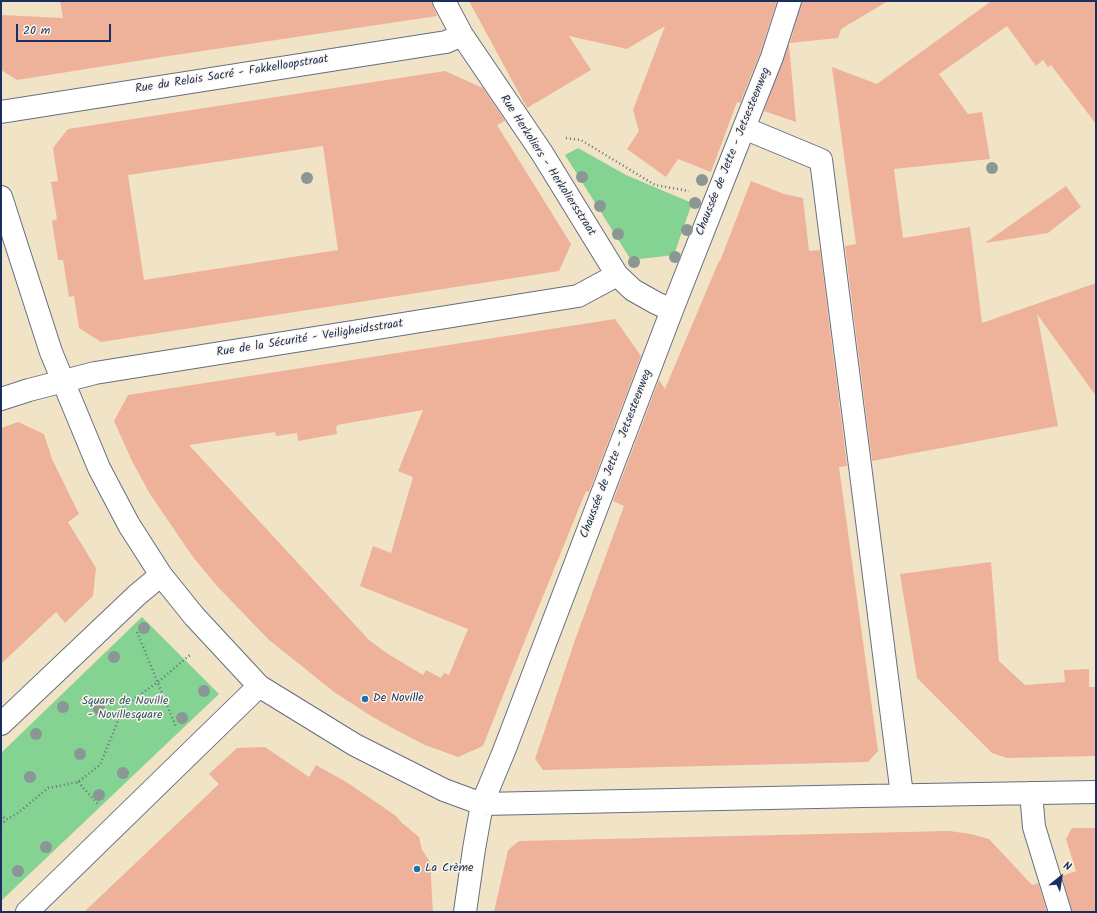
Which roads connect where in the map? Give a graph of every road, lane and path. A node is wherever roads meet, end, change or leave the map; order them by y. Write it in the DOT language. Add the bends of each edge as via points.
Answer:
graph roads {
  1 [pos="444,1"];
  2 [pos="790,1"];
  3 [pos="462,34"];
  4 [pos="1,112"];
  5 [pos="744,128"];
  6 [pos="542,153"];
  7 [pos="717,195"];
  8 [pos="1,197"];
  9 [pos="617,275"];
  10 [pos="672,310"];
  11 [pos="64,381"];
  12 [pos="1,399"];
  13 [pos="161,575"];
  14 [pos="134,626"];
  15 [pos="191,654"];
  16 [pos="158,682"];
  17 [pos="260,686"];
  18 [pos="1,724"];
  19 [pos="178,732"];
  20 [pos="78,782"];
  21 [pos="1096,792"];
  22 [pos="1031,793"];
  23 [pos="902,795"];
  24 [pos="482,804"];
  25 [pos="100,807"];
  26 [pos="1,814"];
  27 [pos="6,820"];
  28 [pos="1,825"];
  29 [pos="27,912"];
  30 [pos="465,912"];
  31 [pos="1060,912"];
  1 -- 3 [label="street, Rue Herkoliers - Herkoliersstraat"];
  2 -- 5 [label="street, Chaussée de Jette - Jetsesteenweg" via="772,57"];
  3 -- 4 [label="street, Rue du Relais Sacré - Fakkelloopstraat" via="446,42"];
  3 -- 6 [label="street, Rue Herkoliers - Herkoliersstraat"];
  5 -- 7 [label="street, Chaussée de Jette - Jetsesteenweg"];
  5 -- 23 [label="street" via="821,160"];
  6 -- 7 [label="path" via="567,137 581,140 655,185"];
  6 -- 9 [label="street, Rue Herkoliers - Herkoliersstraat"];
  7 -- 10 [label="street, Chaussée de Jette - Jetsesteenweg"];
  8 -- 11 [label="street" via="51,352"];
  9 -- 10 [label="street, Rue Herkoliers - Herkoliersstraat" via="633,290"];
  9 -- 11 [label="street, Rue de la Sécurité - Veiligheidsstraat" via="578,296 103,372"];
  10 -- 24 [label="street, Chaussée de Jette - Jetsesteenweg"];
  11 -- 12 [label="street, Rue de la Sécurité - Veiligheidsstraat"];
  11 -- 13 [label="street" via="99,468 129,525"];
  13 -- 17 [label="street" via="194,616"];
  13 -- 18 [label="street"];
  14 -- 16 [label="path"];
  15 -- 16 [label="path"];
  16 -- 19 [label="path"];
  16 -- 20 [label="path" via="124,706 100,765"];
  17 -- 24 [label="street" via="355,745 444,790"];
  17 -- 29 [label="street"];
  20 -- 25 [label="path"];
  20 -- 27 [label="path" via="48,788"];
  21 -- 22 [label="street"];
  22 -- 23 [label="street"];
  22 -- 31 [label="street" via="1034,826"];
  23 -- 24 [label="street"];
  24 -- 30 [label="street, Chaussée de Jette - Jetsesteenweg"];
  26 -- 27 [label="path"];
  27 -- 28 [label="path"];
}
